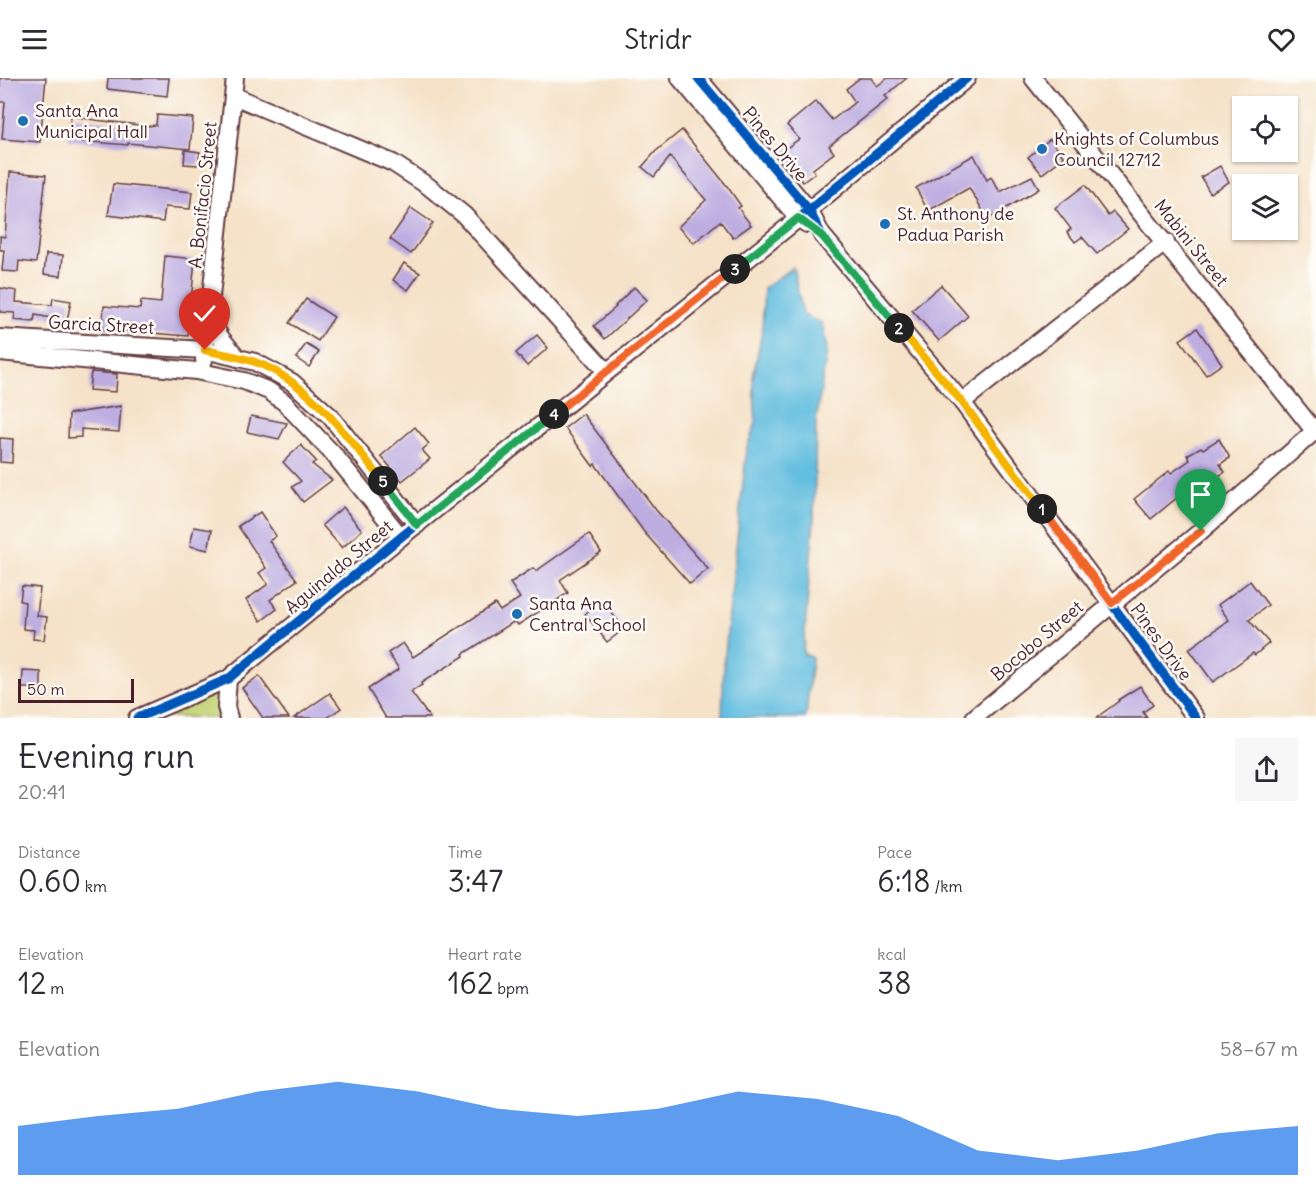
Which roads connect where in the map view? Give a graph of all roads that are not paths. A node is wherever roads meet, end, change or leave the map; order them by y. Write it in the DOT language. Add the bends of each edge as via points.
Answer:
graph roads {
  1 [pos="235,78"];
  2 [pos="680,78"];
  3 [pos="698,78"];
  4 [pos="967,78"];
  5 [pos="1033,78"];
  6 [pos="234,96"];
  7 [pos="804,214"];
  8 [pos="1166,242"];
  9 [pos="209,316"];
  10 [pos="0,338"];
  11 [pos="205,350"];
  12 [pos="0,352"];
  13 [pos="238,358"];
  14 [pos="606,371"];
  15 [pos="202,373"];
  16 [pos="962,402"];
  17 [pos="1316,431"];
  18 [pos="417,525"];
  19 [pos="400,537"];
  20 [pos="1112,603"];
  21 [pos="228,679"];
  22 [pos="137,718"];
  23 [pos="229,718"];
  24 [pos="974,718"];
  25 [pos="1196,718"];
  1 -- 6 [label="street, A. Bonifacio Street"];
  2 -- 7 [label="street, Pines Drive"];
  3 -- 7 [label="street, Pines Drive"];
  4 -- 7 [label="street, Aguinaldo Street"];
  5 -- 8 [label="street, Mabini Street"];
  6 -- 9 [label="street, A. Bonifacio Street"];
  6 -- 14 [label="street" via="393,163 428,186 464,215"];
  7 -- 14 [label="street, Aguinaldo Street"];
  7 -- 16 [label="street, Pines Drive"];
  8 -- 16 [label="street"];
  8 -- 17 [label="street, Mabini Street"];
  9 -- 11 [label="street, A. Bonifacio Street"];
  9 -- 13 [label="street"];
  10 -- 11 [label="street, Garcia Street"];
  11 -- 13 [label="street, Garcia Street"];
  11 -- 15 [label="street, A. Bonifacio Street"];
  12 -- 15 [label="street, Garcia Street"];
  13 -- 18 [label="street, Garcia Street" via="255,362 292,382 330,416"];
  14 -- 18 [label="street, Aguinaldo Street"];
  15 -- 19 [label="street, Garcia Street" via="244,381 284,402 335,456"];
  16 -- 20 [label="street, Pines Drive"];
  17 -- 20 [label="street, Bocobo Street"];
  18 -- 19 [label="street, Aguinaldo Street"];
  19 -- 21 [label="street, Aguinaldo Street"];
  20 -- 24 [label="street, Bocobo Street"];
  20 -- 25 [label="street, Pines Drive"];
  21 -- 22 [label="street, Aguinaldo Street"];
  21 -- 23 [label="street"];
}
